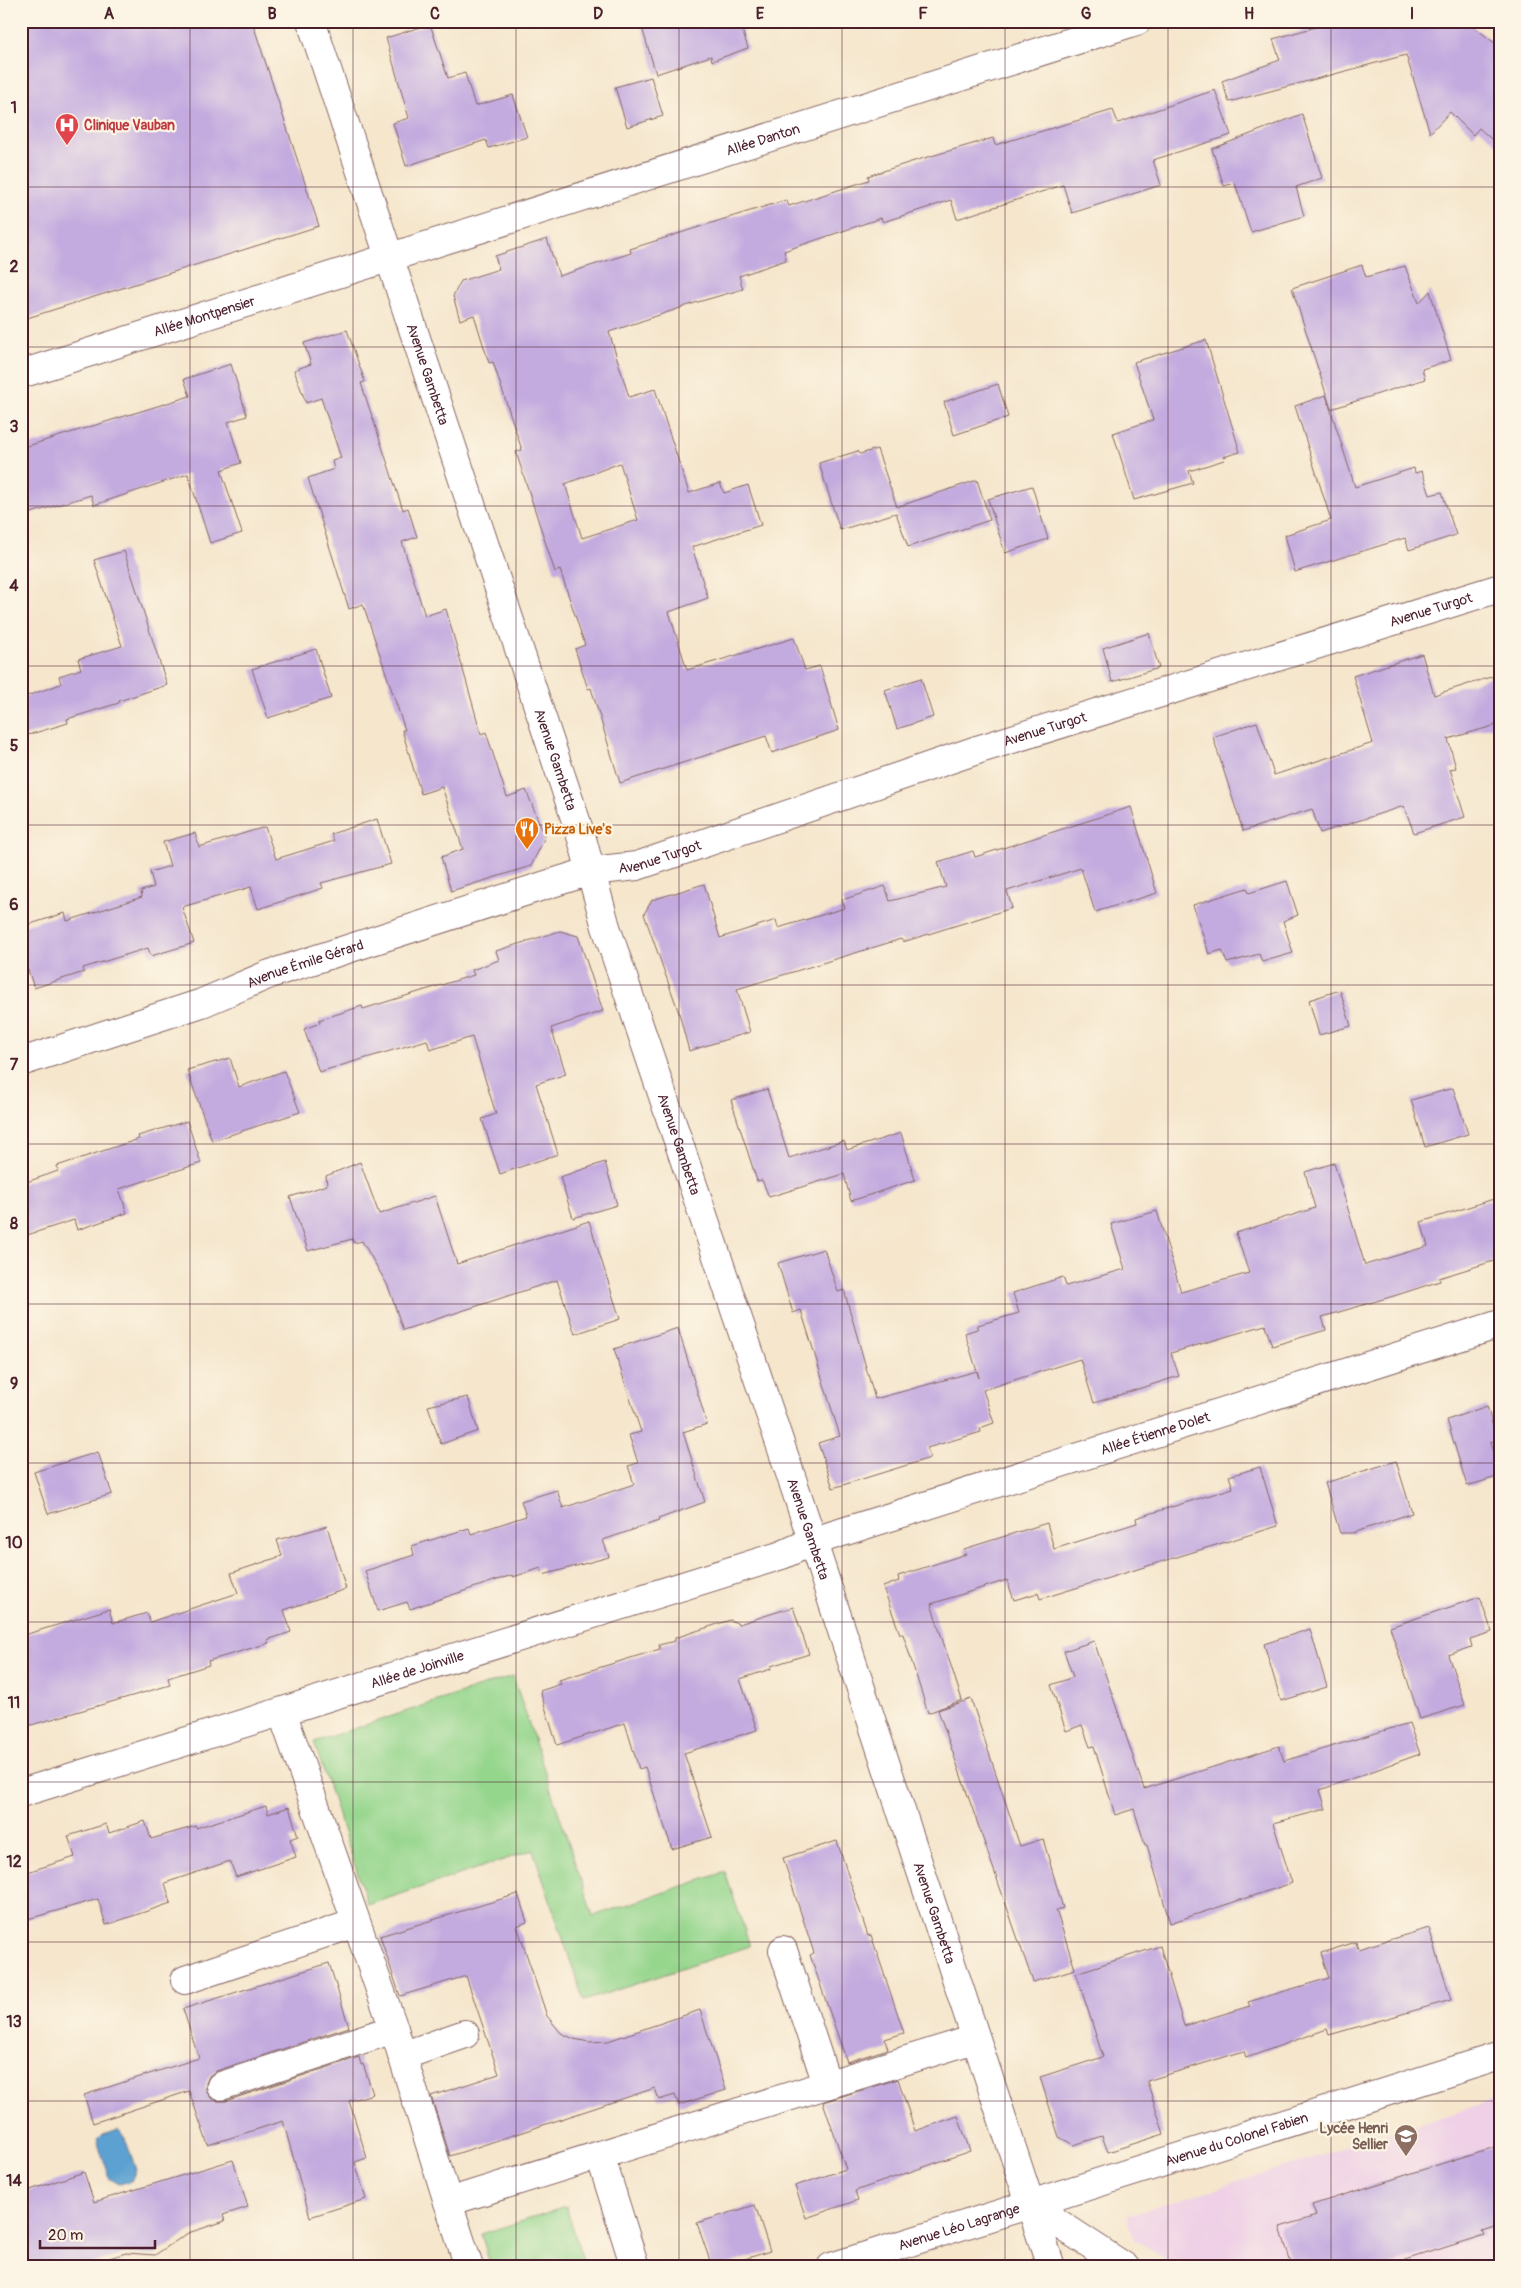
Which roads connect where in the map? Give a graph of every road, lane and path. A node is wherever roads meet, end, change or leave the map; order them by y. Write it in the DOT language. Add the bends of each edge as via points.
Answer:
graph roads {
  1 [pos="311,21"];
  2 [pos="1136,21"];
  3 [pos="388,257"];
  4 [pos="21,374"];
  5 [pos="1500,588"];
  6 [pos="591,871"];
  7 [pos="21,1062"];
  8 [pos="1500,1324"];
  9 [pos="811,1542"];
  10 [pos="282,1712"];
  11 [pos="21,1793"];
  12 [pos="356,1923"];
  13 [pos="783,1950"];
  14 [pos="185,1980"];
  15 [pos="394,2029"];
  16 [pos="465,2034"];
  17 [pos="975,2039"];
  18 [pos="402,2056"];
  19 [pos="1500,2056"];
  20 [pos="827,2084"];
  21 [pos="222,2086"];
  22 [pos="600,2155"];
  23 [pos="448,2202"];
  24 [pos="1029,2204"];
  25 [pos="469,2267"];
  26 [pos="635,2267"];
  27 [pos="831,2267"];
  28 [pos="1051,2267"];
  29 [pos="1125,2267"];
  1 -- 3 [label="street, Avenue Gambetta"];
  2 -- 3 [label="street, Allée Danton"];
  3 -- 4 [label="street, Allée Montpensier"];
  3 -- 6 [label="street, Avenue Gambetta"];
  5 -- 6 [label="street, Avenue Turgot" via="980,749 637,866"];
  6 -- 7 [label="street, Avenue Émile Gérard" via="270,974 202,1003"];
  6 -- 9 [label="street, Avenue Gambetta" via="606,927"];
  8 -- 9 [label="street, Allée Étienne Dolet"];
  9 -- 10 [label="street, Allée de Joinville" via="782,1555"];
  9 -- 17 [label="street, Avenue Gambetta"];
  10 -- 11 [label="street, Allée de Joinville"];
  10 -- 12 [label="street"];
  12 -- 14 [label="street"];
  12 -- 15 [label="street"];
  13 -- 20 [label="street"];
  15 -- 18 [label="street"];
  15 -- 21 [label="street"];
  16 -- 18 [label="street"];
  17 -- 20 [label="street"];
  17 -- 24 [label="street, Avenue Gambetta"];
  18 -- 23 [label="street"];
  19 -- 24 [label="street, Avenue du Colonel Fabien"];
  20 -- 22 [label="street"];
  22 -- 23 [label="street"];
  22 -- 26 [label="street"];
  23 -- 25 [label="street"];
  24 -- 27 [label="street, Avenue Léo Lagrange"];
  24 -- 28 [label="street, Avenue Gambetta"];
  24 -- 29 [label="street"];
}
